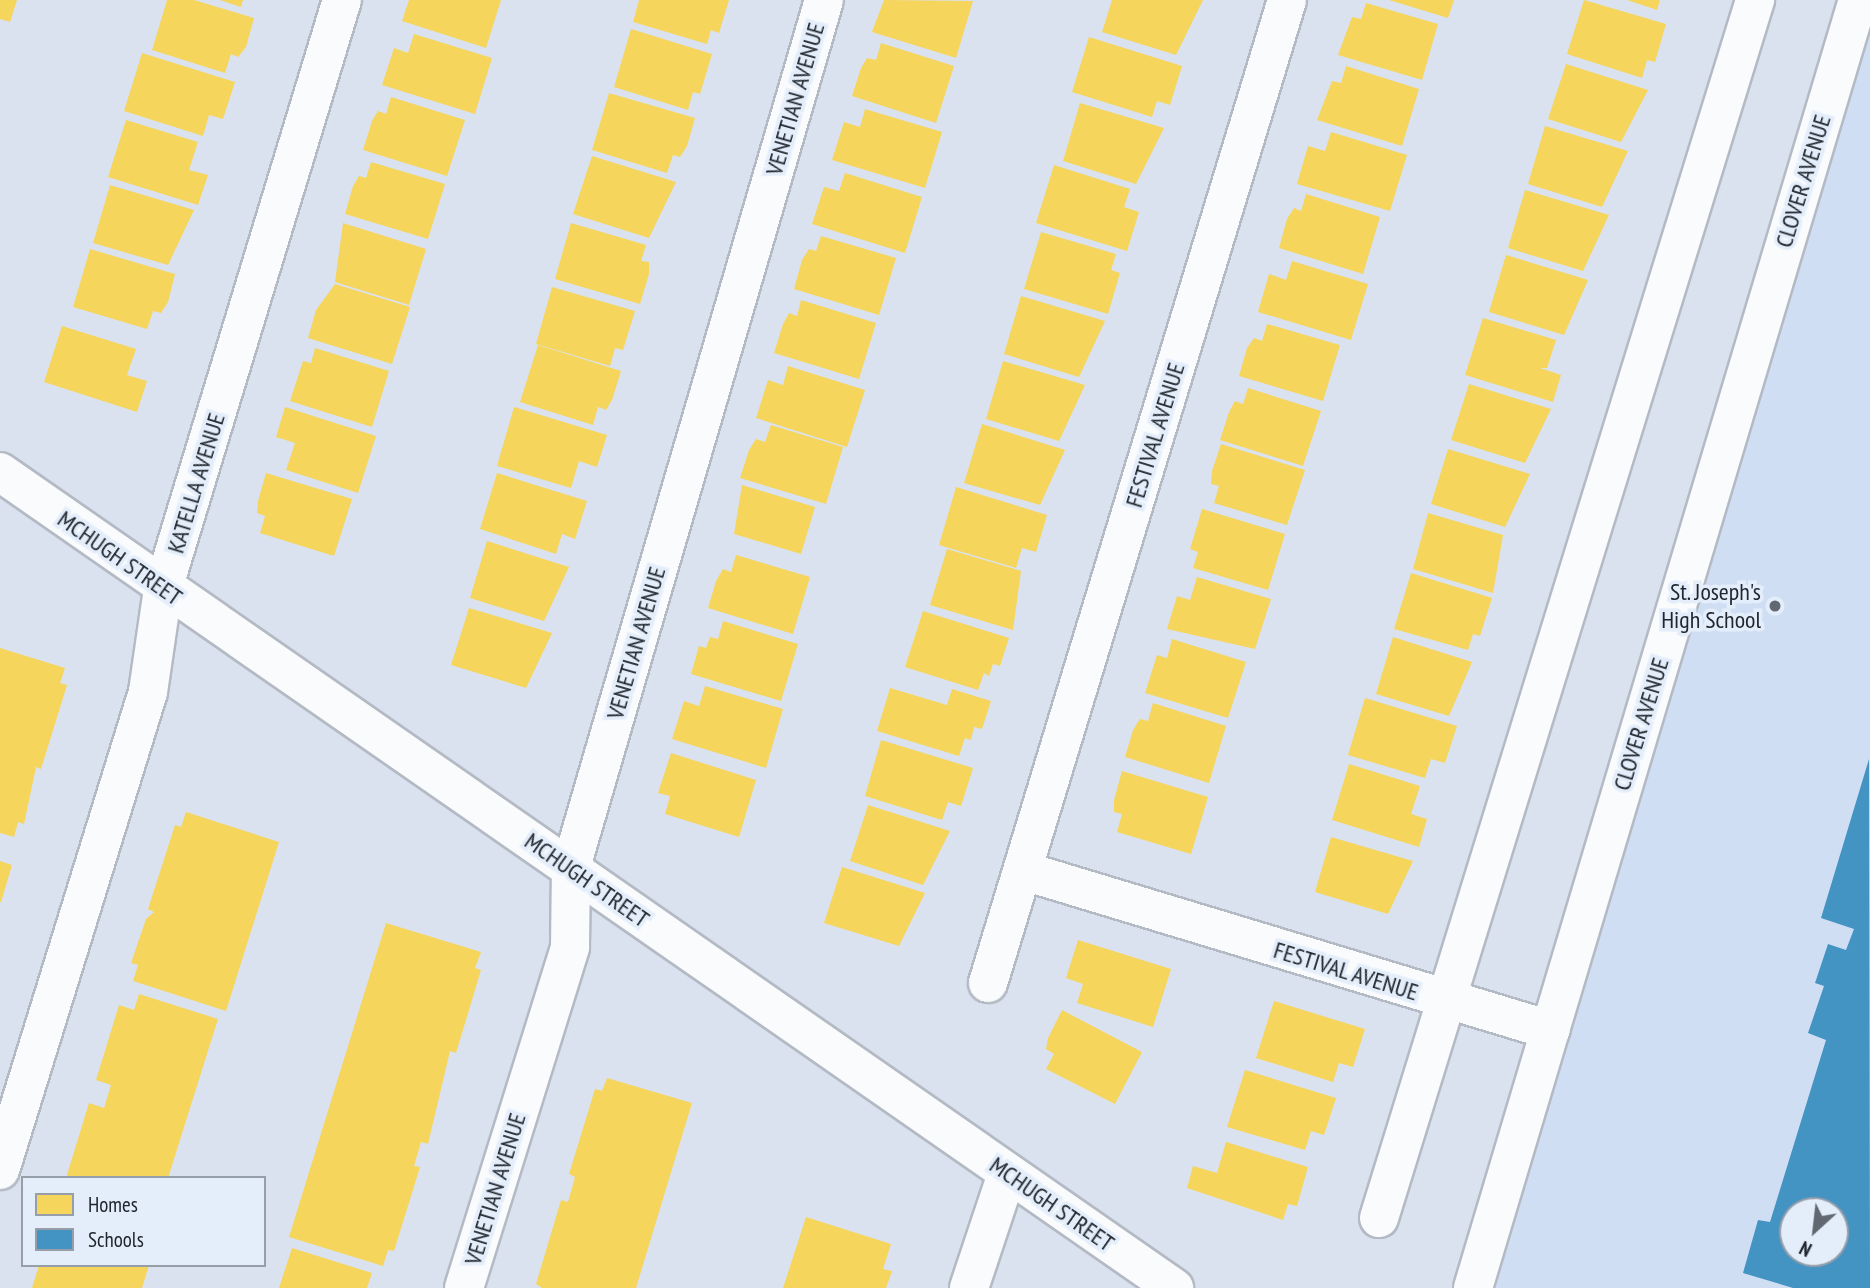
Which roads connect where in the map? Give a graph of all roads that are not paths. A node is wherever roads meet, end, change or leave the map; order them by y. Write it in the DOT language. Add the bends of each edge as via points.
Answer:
graph roads {
  1 [pos="342,0"];
  2 [pos="824,0"];
  3 [pos="1287,0"];
  4 [pos="1755,0"];
  5 [pos="1858,0"];
  6 [pos="0,472"];
  7 [pos="163,589"];
  8 [pos="570,867"];
  9 [pos="1024,871"];
  10 [pos="988,983"];
  11 [pos="1445,1002"];
  12 [pos="1550,1030"];
  13 [pos="0,1170"];
  14 [pos="1007,1174"];
  15 [pos="1379,1218"];
  16 [pos="464,1288"];
  17 [pos="969,1288"];
  18 [pos="1174,1288"];
  19 [pos="1474,1288"];
  1 -- 7 [label="street, KATELLA AVENUE"];
  2 -- 8 [label="street, VENETIAN AVENUE"];
  3 -- 9 [label="street, FESTIVAL AVENUE"];
  4 -- 11 [label="street"];
  5 -- 12 [label="street, CLOVER AVENUE"];
  6 -- 7 [label="street, MCHUGH STREET"];
  7 -- 8 [label="street, MCHUGH STREET"];
  7 -- 13 [label="street, KATELLA AVENUE" via="148,692"];
  8 -- 14 [label="street, MCHUGH STREET"];
  8 -- 16 [label="street, VENETIAN AVENUE" via="570,947"];
  9 -- 10 [label="street, FESTIVAL AVENUE"];
  9 -- 11 [label="street, FESTIVAL AVENUE"];
  11 -- 12 [label="street, FESTIVAL AVENUE"];
  11 -- 15 [label="street"];
  12 -- 19 [label="street, CLOVER AVENUE"];
  14 -- 17 [label="street"];
  14 -- 18 [label="street, MCHUGH STREET"];
}
